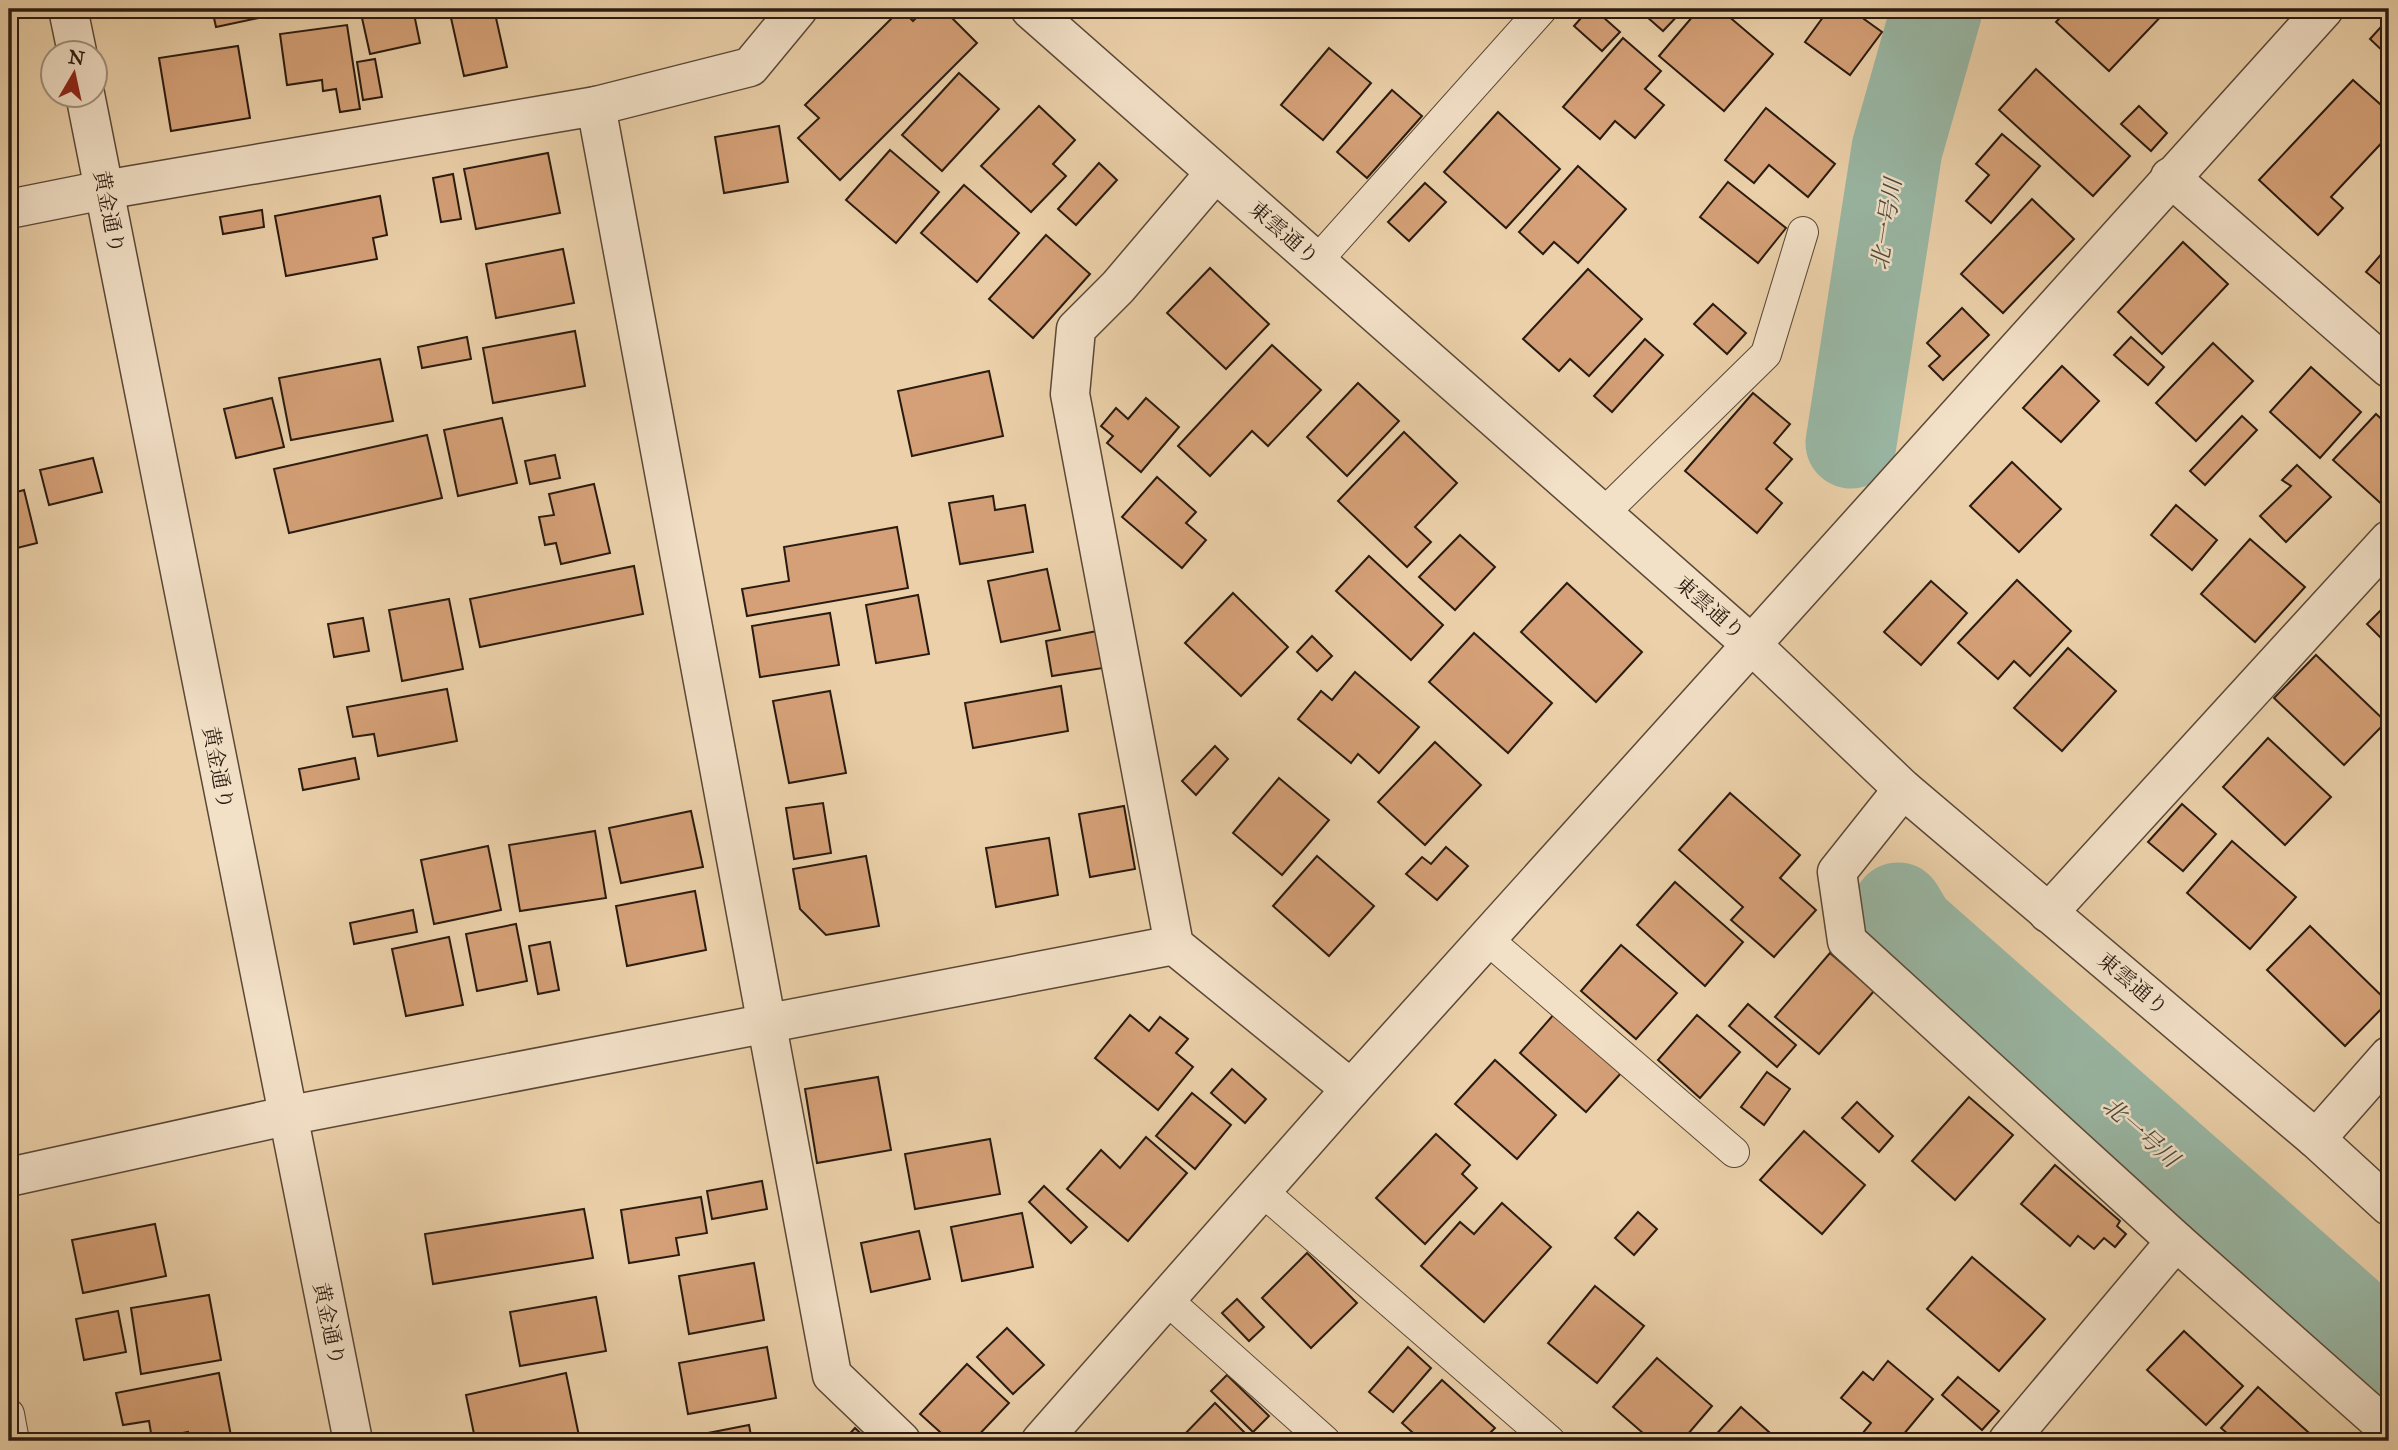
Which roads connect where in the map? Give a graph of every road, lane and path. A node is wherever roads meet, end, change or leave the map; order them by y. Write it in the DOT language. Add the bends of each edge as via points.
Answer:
graph roads {
  1 [pos="68,9"];
  2 [pos="798,9"];
  3 [pos="1030,9"];
  4 [pos="1542,9"];
  5 [pos="2324,9"];
  6 [pos="74,38"];
  7 [pos="596,106"];
  8 [pos="88,108"];
  9 [pos="1215,173"];
  10 [pos="2170,177"];
  11 [pos="104,190"];
  12 [pos="9,209"];
  13 [pos="1803,232"];
  14 [pos="1317,262"];
  15 [pos="2389,368"];
  16 [pos="1603,514"];
  17 [pos="2389,540"];
  18 [pos="1752,645"];
  19 [pos="1903,789"];
  20 [pos="2048,913"];
  21 [pos="1487,939"];
  22 [pos="1174,945"];
  23 [pos="768,1024"];
  24 [pos="2389,1056"];
  25 [pos="1351,1089"];
  26 [pos="286,1116"];
  27 [pos="2316,1139"];
  28 [pos="1734,1152"];
  29 [pos="9,1177"];
  30 [pos="1261,1190"];
  31 [pos="2389,1206"];
  32 [pos="2176,1241"];
  33 [pos="1166,1299"];
  34 [pos="9,1414"];
  35 [pos="2389,1430"];
  36 [pos="14,1441"];
  37 [pos="353,1441"];
  38 [pos="901,1441"];
  39 [pos="1041,1441"];
  40 [pos="1325,1441"];
  41 [pos="1550,1441"];
  42 [pos="2008,1441"];
  1 -- 6 [label="street"];
  2 -- 7 [label="street" via="750,67"];
  3 -- 9 [label="street, 東雲通り"];
  4 -- 14 [label="lane"];
  5 -- 10 [label="street"];
  7 -- 11 [label="street"];
  7 -- 23 [label="street"];
  8 -- 11 [label="street, 黄金通り"];
  9 -- 14 [label="street, 東雲通り"];
  9 -- 22 [label="street" via="1076,329 1070,394"];
  10 -- 15 [label="street"];
  10 -- 18 [label="street"];
  11 -- 12 [label="street"];
  11 -- 26 [label="street, 黄金通り"];
  13 -- 16 [label="lane" via="1766,354"];
  14 -- 16 [label="street, 東雲通り"];
  16 -- 18 [label="street, 東雲通り"];
  17 -- 20 [label="street"];
  18 -- 19 [label="street, 東雲通り"];
  18 -- 21 [label="street"];
  19 -- 20 [label="street, 東雲通り"];
  19 -- 32 [label="street" via="1837,872 1847,941"];
  20 -- 27 [label="street, 東雲通り"];
  21 -- 25 [label="street"];
  21 -- 28 [label="lane"];
  22 -- 23 [label="street"];
  22 -- 25 [label="street"];
  23 -- 26 [label="street"];
  23 -- 38 [label="street" via="832,1375"];
  24 -- 27 [label="street"];
  25 -- 30 [label="street"];
  26 -- 29 [label="street"];
  26 -- 37 [label="street, 黄金通り"];
  27 -- 31 [label="street, 東雲通り"];
  30 -- 33 [label="street"];
  30 -- 41 [label="lane"];
  32 -- 35 [label="street"];
  32 -- 42 [label="street"];
  33 -- 39 [label="street"];
  33 -- 40 [label="lane"];
  34 -- 36 [label="lane"];
}
